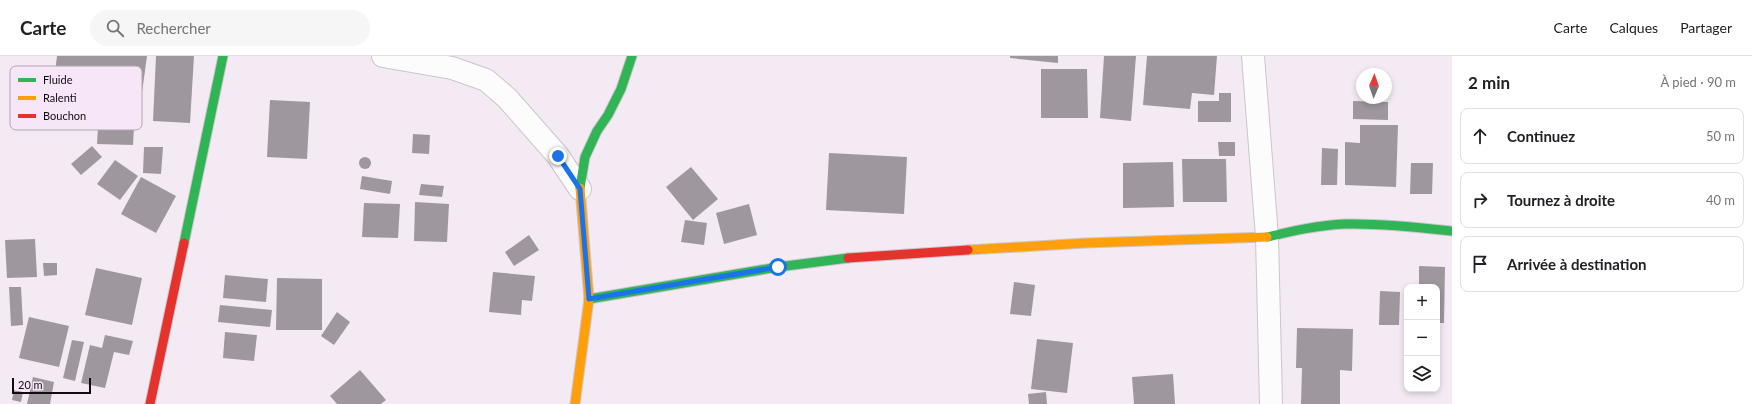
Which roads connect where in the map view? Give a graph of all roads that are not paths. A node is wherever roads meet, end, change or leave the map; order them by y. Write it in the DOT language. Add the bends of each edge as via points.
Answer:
graph roads {
  1 [pos="223,56"];
  2 [pos="383,56"];
  3 [pos="632,56"];
  4 [pos="1252,56"];
  5 [pos="580,189"];
  6 [pos="1452,230"];
  7 [pos="1267,237"];
  8 [pos="589,299"];
  9 [pos="150,404"];
  10 [pos="575,404"];
  11 [pos="1271,404"];
  1 -- 9 [label="street"];
  2 -- 5 [label="street" via="452,68 486,80 507,98 558,156"];
  3 -- 5 [label="street" via="621,89 585,157"];
  4 -- 7 [label="street"];
  5 -- 8 [label="street"];
  6 -- 7 [label="street" via="1345,224 1299,229"];
  7 -- 8 [label="street" via="1086,242 868,256 778,267"];
  7 -- 11 [label="street"];
  8 -- 10 [label="street"];
}
